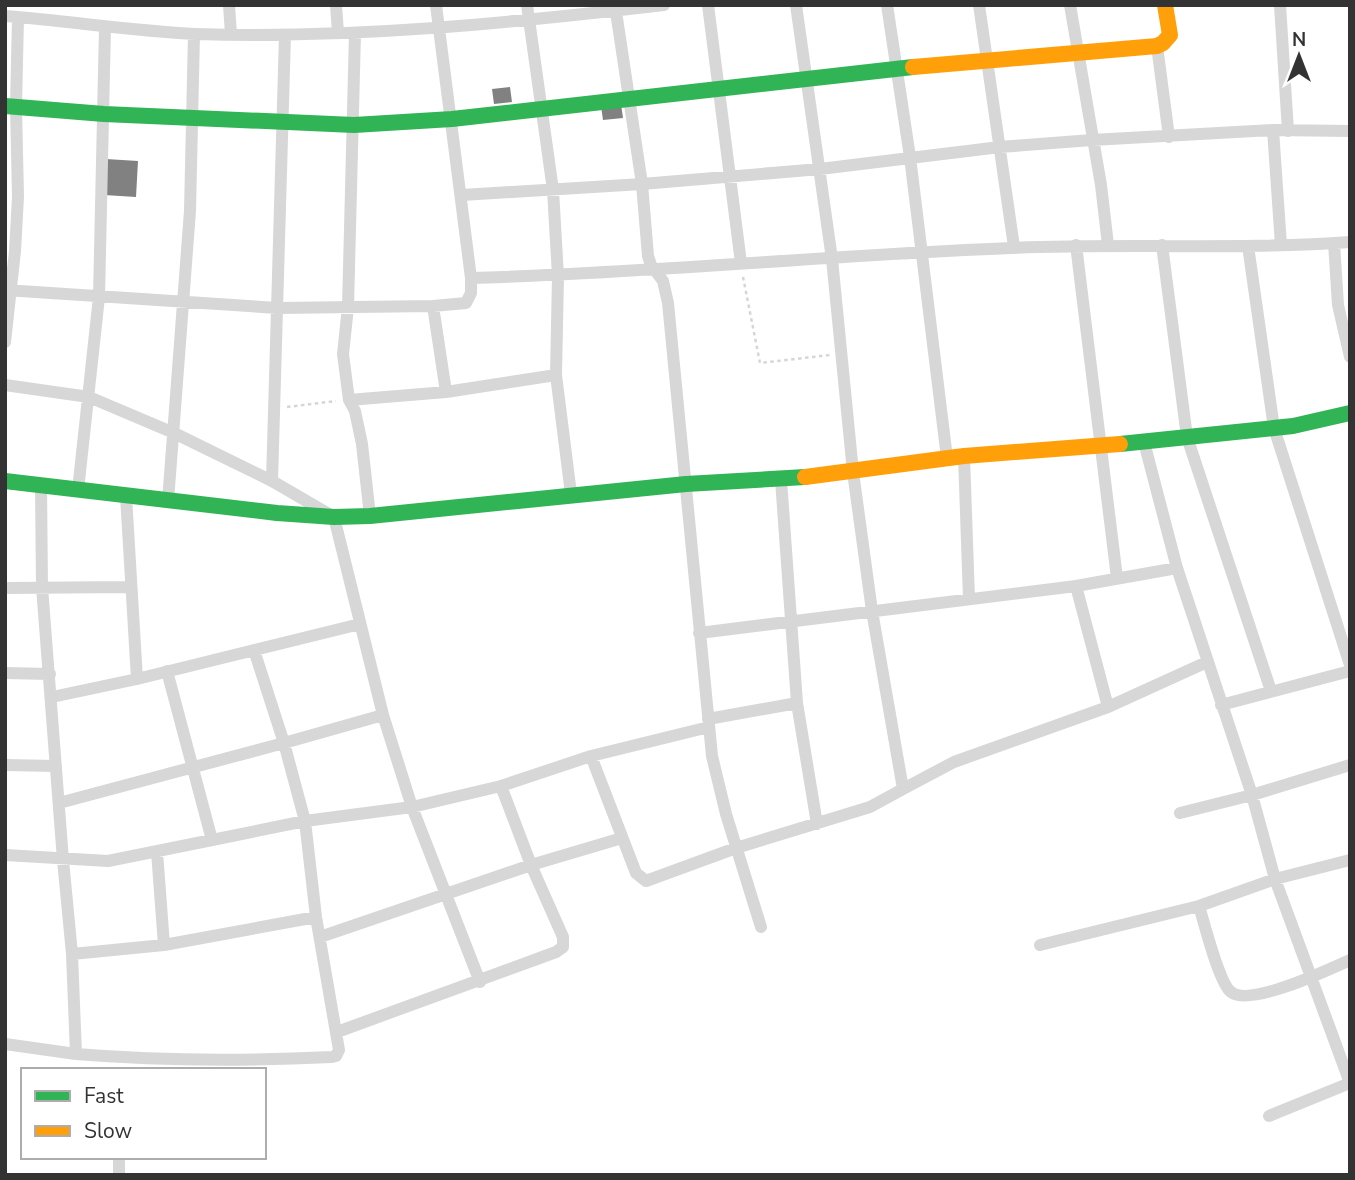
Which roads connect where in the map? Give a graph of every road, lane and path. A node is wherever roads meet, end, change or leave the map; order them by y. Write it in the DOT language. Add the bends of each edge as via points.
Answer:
graph roads {
  1 [pos="229,5"];
  2 [pos="336,5"];
  3 [pos="436,5"];
  4 [pos="527,5"];
  5 [pos="664,5"];
  6 [pos="708,5"];
  7 [pos="796,5"];
  8 [pos="887,5"];
  9 [pos="979,5"];
  10 [pos="1070,5"];
  11 [pos="1165,5"];
  12 [pos="1280,5"];
  13 [pos="615,8"];
  14 [pos="11,16"];
  15 [pos="529,20"];
  16 [pos="105,27"];
  17 [pos="440,28"];
  18 [pos="338,33"];
  19 [pos="355,33"];
  20 [pos="194,34"];
  21 [pos="232,34"];
  22 [pos="285,35"];
  23 [pos="1157,46"];
  24 [pos="1077,52"];
  25 [pos="988,60"];
  26 [pos="897,68"];
  27 [pos="806,79"];
  28 [pos="719,87"];
  29 [pos="629,98"];
  30 [pos="10,107"];
  31 [pos="540,109"];
  32 [pos="103,114"];
  33 [pos="193,118"];
  34 [pos="452,119"];
  35 [pos="283,123"];
  36 [pos="354,125"];
  37 [pos="1273,130"];
  38 [pos="1288,131"];
  39 [pos="1350,131"];
  40 [pos="1169,137"];
  41 [pos="1092,140"];
  42 [pos="1000,147"];
  43 [pos="910,157"];
  44 [pos="820,169"];
  45 [pos="729,175"];
  46 [pos="642,184"];
  47 [pos="553,190"];
  48 [pos="461,195"];
  49 [pos="12,197"];
  50 [pos="1350,242"];
  51 [pos="1334,243"];
  52 [pos="1108,244"];
  53 [pos="1076,245"];
  54 [pos="1162,245"];
  55 [pos="1281,245"];
  56 [pos="1248,246"];
  57 [pos="1014,247"];
  58 [pos="920,252"];
  59 [pos="832,259"];
  60 [pos="741,264"];
  61 [pos="654,269"];
  62 [pos="558,276"];
  63 [pos="471,278"];
  64 [pos="8,291"];
  65 [pos="99,297"];
  66 [pos="185,302"];
  67 [pos="433,306"];
  68 [pos="348,307"];
  69 [pos="277,308"];
  70 [pos="5,342"];
  71 [pos="840,354"];
  72 [pos="1350,357"];
  73 [pos="556,375"];
  74 [pos="5,385"];
  75 [pos="446,392"];
  76 [pos="89,397"];
  77 [pos="349,400"];
  78 [pos="273,408"];
  79 [pos="1350,413"];
  80 [pos="1274,428"];
  81 [pos="174,433"];
  82 [pos="1187,437"];
  83 [pos="1144,442"];
  84 [pos="1102,446"];
  85 [pos="964,456"];
  86 [pos="947,458"];
  87 [pos="853,472"];
  88 [pos="781,480"];
  89 [pos="5,481"];
  90 [pos="272,481"];
  91 [pos="686,484"];
  92 [pos="41,485"];
  93 [pos="78,490"];
  94 [pos="571,494"];
  95 [pos="125,496"];
  96 [pos="168,501"];
  97 [pos="370,516"];
  98 [pos="334,517"];
  99 [pos="1177,568"];
  100 [pos="1117,578"];
  101 [pos="1076,586"];
  102 [pos="5,587"];
  103 [pos="43,587"];
  104 [pos="131,587"];
  105 [pos="969,598"];
  106 [pos="872,611"];
  107 [pos="791,622"];
  108 [pos="360,624"];
  109 [pos="699,633"];
  110 [pos="254,650"];
  111 [pos="1207,663"];
  112 [pos="1350,665"];
  113 [pos="167,671"];
  114 [pos="1350,671"];
  115 [pos="5,673"];
  116 [pos="50,674"];
  117 [pos="137,679"];
  118 [pos="1271,691"];
  119 [pos="51,696"];
  120 [pos="797,703"];
  121 [pos="1221,705"];
  122 [pos="1108,708"];
  123 [pos="383,715"];
  124 [pos="708,723"];
  125 [pos="284,743"];
  126 [pos="591,756"];
  127 [pos="5,765"];
  128 [pos="1350,765"];
  129 [pos="56,766"];
  130 [pos="194,767"];
  131 [pos="501,786"];
  132 [pos="903,789"];
  133 [pos="1252,795"];
  134 [pos="59,803"];
  135 [pos="412,807"];
  136 [pos="1180,813"];
  137 [pos="305,821"];
  138 [pos="817,824"];
  139 [pos="622,838"];
  140 [pos="212,839"];
  141 [pos="736,848"];
  142 [pos="157,852"];
  143 [pos="5,855"];
  144 [pos="63,860"];
  145 [pos="1350,860"];
  146 [pos="531,865"];
  147 [pos="1275,879"];
  148 [pos="446,894"];
  149 [pos="1199,905"];
  150 [pos="316,917"];
  151 [pos="761,927"];
  152 [pos="320,937"];
  153 [pos="164,945"];
  154 [pos="1041,945"];
  155 [pos="72,954"];
  156 [pos="1350,960"];
  157 [pos="1311,977"];
  158 [pos="480,982"];
  159 [pos="337,1032"];
  160 [pos="5,1044"];
  161 [pos="1344,1049"];
  162 [pos="76,1054"];
  163 [pos="119,1064"];
  164 [pos="1350,1083"];
  165 [pos="1269,1116"];
  1 -- 21 [label="street"];
  2 -- 18 [label="street"];
  3 -- 17 [label="street"];
  4 -- 15 [label="street"];
  5 -- 13 [label="street"];
  6 -- 28 [label="street"];
  7 -- 27 [label="street"];
  8 -- 26 [label="street"];
  9 -- 25 [label="street"];
  10 -- 24 [label="street"];
  11 -- 23 [label="street" via="1170,37"];
  12 -- 38 [label="street"];
  13 -- 15 [label="street"];
  13 -- 29 [label="street"];
  14 -- 16 [label="street"];
  14 -- 30 [label="street"];
  15 -- 17 [label="street"];
  15 -- 31 [label="street"];
  16 -- 20 [label="street"];
  16 -- 32 [label="street"];
  17 -- 19 [label="street"];
  17 -- 34 [label="street"];
  18 -- 19 [label="street"];
  18 -- 22 [label="street"];
  19 -- 36 [label="street"];
  20 -- 21 [label="street"];
  20 -- 33 [label="street"];
  21 -- 22 [label="street"];
  22 -- 35 [label="street"];
  23 -- 24 [label="street"];
  23 -- 40 [label="street"];
  24 -- 25 [label="street"];
  24 -- 41 [label="street"];
  25 -- 26 [label="street"];
  25 -- 42 [label="street"];
  26 -- 27 [label="street"];
  26 -- 43 [label="street"];
  27 -- 28 [label="street"];
  27 -- 44 [label="street"];
  28 -- 29 [label="street"];
  28 -- 45 [label="street"];
  29 -- 31 [label="street"];
  29 -- 46 [label="street"];
  30 -- 32 [label="street"];
  30 -- 49 [label="street"];
  31 -- 34 [label="street"];
  31 -- 47 [label="street"];
  32 -- 33 [label="street"];
  32 -- 65 [label="street"];
  33 -- 35 [label="street"];
  33 -- 66 [label="street"];
  34 -- 36 [label="street"];
  34 -- 48 [label="street"];
  35 -- 36 [label="street"];
  35 -- 69 [label="street"];
  36 -- 68 [label="street"];
  37 -- 38 [label="street"];
  37 -- 40 [label="street"];
  37 -- 55 [label="street"];
  38 -- 39 [label="street"];
  40 -- 41 [label="street"];
  41 -- 42 [label="street"];
  41 -- 52 [label="street"];
  42 -- 43 [label="street"];
  42 -- 57 [label="street"];
  43 -- 44 [label="street"];
  43 -- 58 [label="street"];
  44 -- 45 [label="street"];
  44 -- 59 [label="street"];
  45 -- 46 [label="street"];
  45 -- 60 [label="street"];
  46 -- 47 [label="street"];
  46 -- 61 [label="street" via="648,256"];
  47 -- 48 [label="street"];
  47 -- 62 [label="street"];
  48 -- 63 [label="street"];
  49 -- 64 [label="street"];
  50 -- 51 [label="street"];
  51 -- 55 [label="street"];
  51 -- 72 [label="street" via="1338,305"];
  52 -- 53 [label="street"];
  52 -- 54 [label="street"];
  53 -- 57 [label="street"];
  53 -- 84 [label="street"];
  54 -- 56 [label="street"];
  54 -- 82 [label="street"];
  55 -- 56 [label="street"];
  56 -- 80 [label="street"];
  57 -- 58 [label="street"];
  58 -- 59 [label="street"];
  58 -- 86 [label="street"];
  59 -- 60 [label="street"];
  59 -- 71 [label="street"];
  60 -- 61 [label="street"];
  60 -- 71 [label="path" via="760,363"];
  61 -- 62 [label="street"];
  61 -- 91 [label="street" via="663,281 668,303"];
  62 -- 63 [label="street"];
  62 -- 73 [label="street"];
  63 -- 67 [label="street" via="466,303"];
  64 -- 65 [label="street"];
  64 -- 70 [label="street"];
  65 -- 66 [label="street"];
  65 -- 76 [label="street"];
  66 -- 69 [label="street"];
  66 -- 81 [label="street"];
  67 -- 68 [label="street"];
  67 -- 75 [label="street"];
  68 -- 69 [label="street"];
  68 -- 77 [label="street" via="343,354"];
  69 -- 78 [label="street"];
  71 -- 87 [label="street"];
  73 -- 75 [label="street"];
  73 -- 94 [label="street"];
  74 -- 76 [label="street"];
  75 -- 77 [label="street"];
  76 -- 81 [label="street"];
  76 -- 93 [label="street"];
  77 -- 78 [label="path"];
  77 -- 97 [label="street" via="359,424"];
  78 -- 90 [label="street"];
  79 -- 80 [label="street"];
  80 -- 82 [label="street"];
  80 -- 112 [label="street"];
  81 -- 90 [label="street"];
  81 -- 96 [label="street"];
  82 -- 83 [label="street"];
  82 -- 118 [label="street"];
  83 -- 84 [label="street"];
  83 -- 99 [label="street"];
  84 -- 85 [label="street"];
  84 -- 100 [label="street"];
  85 -- 86 [label="street"];
  85 -- 105 [label="street"];
  86 -- 87 [label="street"];
  87 -- 88 [label="street"];
  87 -- 106 [label="street"];
  88 -- 91 [label="street"];
  88 -- 107 [label="street"];
  89 -- 92 [label="street"];
  90 -- 98 [label="street"];
  91 -- 94 [label="street"];
  91 -- 109 [label="street"];
  92 -- 93 [label="street"];
  92 -- 103 [label="street"];
  93 -- 95 [label="street"];
  94 -- 97 [label="street"];
  95 -- 96 [label="street"];
  95 -- 104 [label="street"];
  96 -- 98 [label="street"];
  97 -- 98 [label="street"];
  98 -- 108 [label="street"];
  99 -- 100 [label="street"];
  99 -- 111 [label="street"];
  100 -- 101 [label="street"];
  101 -- 105 [label="street"];
  101 -- 122 [label="street"];
  102 -- 103 [label="street"];
  103 -- 104 [label="street"];
  103 -- 116 [label="street"];
  104 -- 117 [label="street"];
  105 -- 106 [label="street"];
  106 -- 107 [label="street"];
  106 -- 132 [label="street"];
  107 -- 109 [label="street"];
  107 -- 120 [label="street"];
  108 -- 110 [label="street"];
  108 -- 123 [label="street"];
  109 -- 124 [label="street"];
  110 -- 113 [label="street"];
  110 -- 125 [label="street"];
  111 -- 121 [label="street"];
  111 -- 122 [label="street"];
  113 -- 117 [label="street"];
  113 -- 130 [label="street"];
  114 -- 118 [label="street"];
  115 -- 116 [label="street"];
  116 -- 119 [label="street"];
  117 -- 119 [label="street"];
  118 -- 121 [label="street"];
  119 -- 129 [label="street"];
  120 -- 124 [label="street"];
  120 -- 138 [label="street"];
  121 -- 133 [label="street"];
  122 -- 132 [label="street" via="954,762"];
  123 -- 125 [label="street"];
  123 -- 135 [label="street"];
  124 -- 126 [label="street"];
  124 -- 141 [label="street"];
  125 -- 130 [label="street"];
  125 -- 137 [label="street"];
  126 -- 131 [label="street"];
  126 -- 139 [label="street"];
  127 -- 129 [label="street"];
  128 -- 133 [label="street"];
  129 -- 134 [label="street"];
  130 -- 134 [label="street"];
  130 -- 140 [label="street"];
  131 -- 135 [label="street"];
  131 -- 146 [label="street"];
  132 -- 138 [label="street" via="870,807"];
  133 -- 136 [label="street"];
  133 -- 147 [label="street"];
  134 -- 144 [label="street"];
  135 -- 137 [label="street"];
  135 -- 148 [label="street"];
  137 -- 140 [label="street"];
  137 -- 150 [label="street"];
  138 -- 141 [label="street"];
  139 -- 141 [label="street" via="636,873 646,881"];
  139 -- 146 [label="street"];
  140 -- 142 [label="street"];
  141 -- 151 [label="street"];
  142 -- 144 [label="street" via="108,861"];
  142 -- 153 [label="street"];
  143 -- 144 [label="street"];
  144 -- 155 [label="street"];
  145 -- 147 [label="street"];
  146 -- 148 [label="street"];
  146 -- 158 [label="street" via="563,937 563,947"];
  147 -- 149 [label="street"];
  147 -- 157 [label="street"];
  148 -- 152 [label="street"];
  148 -- 158 [label="street"];
  149 -- 154 [label="street"];
  149 -- 157 [label="street" via="1212,952 1233,994 1253,996"];
  150 -- 152 [label="street"];
  150 -- 153 [label="street"];
  152 -- 159 [label="street"];
  153 -- 155 [label="street"];
  155 -- 162 [label="street"];
  156 -- 157 [label="street"];
  157 -- 161 [label="street"];
  158 -- 159 [label="street"];
  159 -- 163 [label="street" via="338,1053 332,1057"];
  160 -- 162 [label="street"];
  161 -- 164 [label="street"];
  162 -- 163 [label="street"];
  164 -- 165 [label="street"];
}
